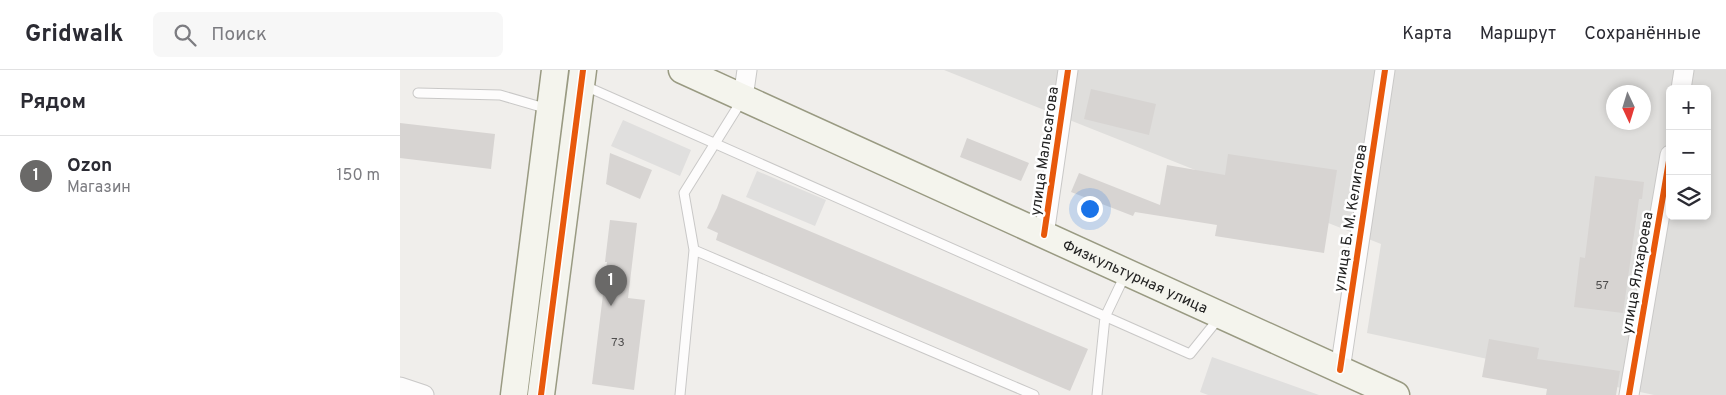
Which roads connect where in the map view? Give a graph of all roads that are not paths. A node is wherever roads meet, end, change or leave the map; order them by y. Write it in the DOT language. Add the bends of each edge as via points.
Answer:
graph roads {
  1 [pos="555,70"];
  2 [pos="682,70"];
  3 [pos="747,70"];
  4 [pos="1068,70"];
  5 [pos="1385,70"];
  6 [pos="1684,70"];
  7 [pos="582,77"];
  8 [pos="1682,85"];
  9 [pos="418,93"];
  10 [pos="743,98"];
  11 [pos="549,110"];
  12 [pos="714,144"];
  13 [pos="1667,175"];
  14 [pos="1044,235"];
  15 [pos="694,250"];
  16 [pos="1126,272"];
  17 [pos="1221,315"];
  18 [pos="1105,317"];
  19 [pos="1340,370"];
  20 [pos="400,387"];
  21 [pos="1391,394"];
  22 [pos="424,395"];
  23 [pos="514,395"];
  24 [pos="541,395"];
  25 [pos="680,395"];
  26 [pos="1034,395"];
  27 [pos="1097,395"];
  28 [pos="1629,395"];
  1 -- 11 [label="main road"];
  2 -- 10 [label="main road, Физкультурная улица"];
  3 -- 10 [label="street"];
  4 -- 14 [label="street, улица Мальсагова"];
  5 -- 19 [label="street, улица Б. М. Келигова"];
  6 -- 8 [label="street"];
  7 -- 12 [label="lane"];
  7 -- 24 [label="main road"];
  9 -- 11 [label="lane" via="500,95"];
  10 -- 12 [label="lane"];
  10 -- 14 [label="main road, Физкультурная улица"];
  11 -- 23 [label="main road"];
  12 -- 15 [label="lane" via="684,193"];
  12 -- 18 [label="lane"];
  13 -- 28 [label="street, улица Ялхароева"];
  14 -- 16 [label="main road, Физкультурная улица"];
  15 -- 25 [label="lane"];
  15 -- 26 [label="lane"];
  16 -- 17 [label="main road, Физкультурная улица"];
  16 -- 18 [label="lane"];
  17 -- 18 [label="lane" via="1190,354"];
  17 -- 19 [label="main road, Физкультурная улица"];
  18 -- 27 [label="lane"];
  19 -- 21 [label="main road, Физкультурная улица"];
  20 -- 22 [label="street"];
}
